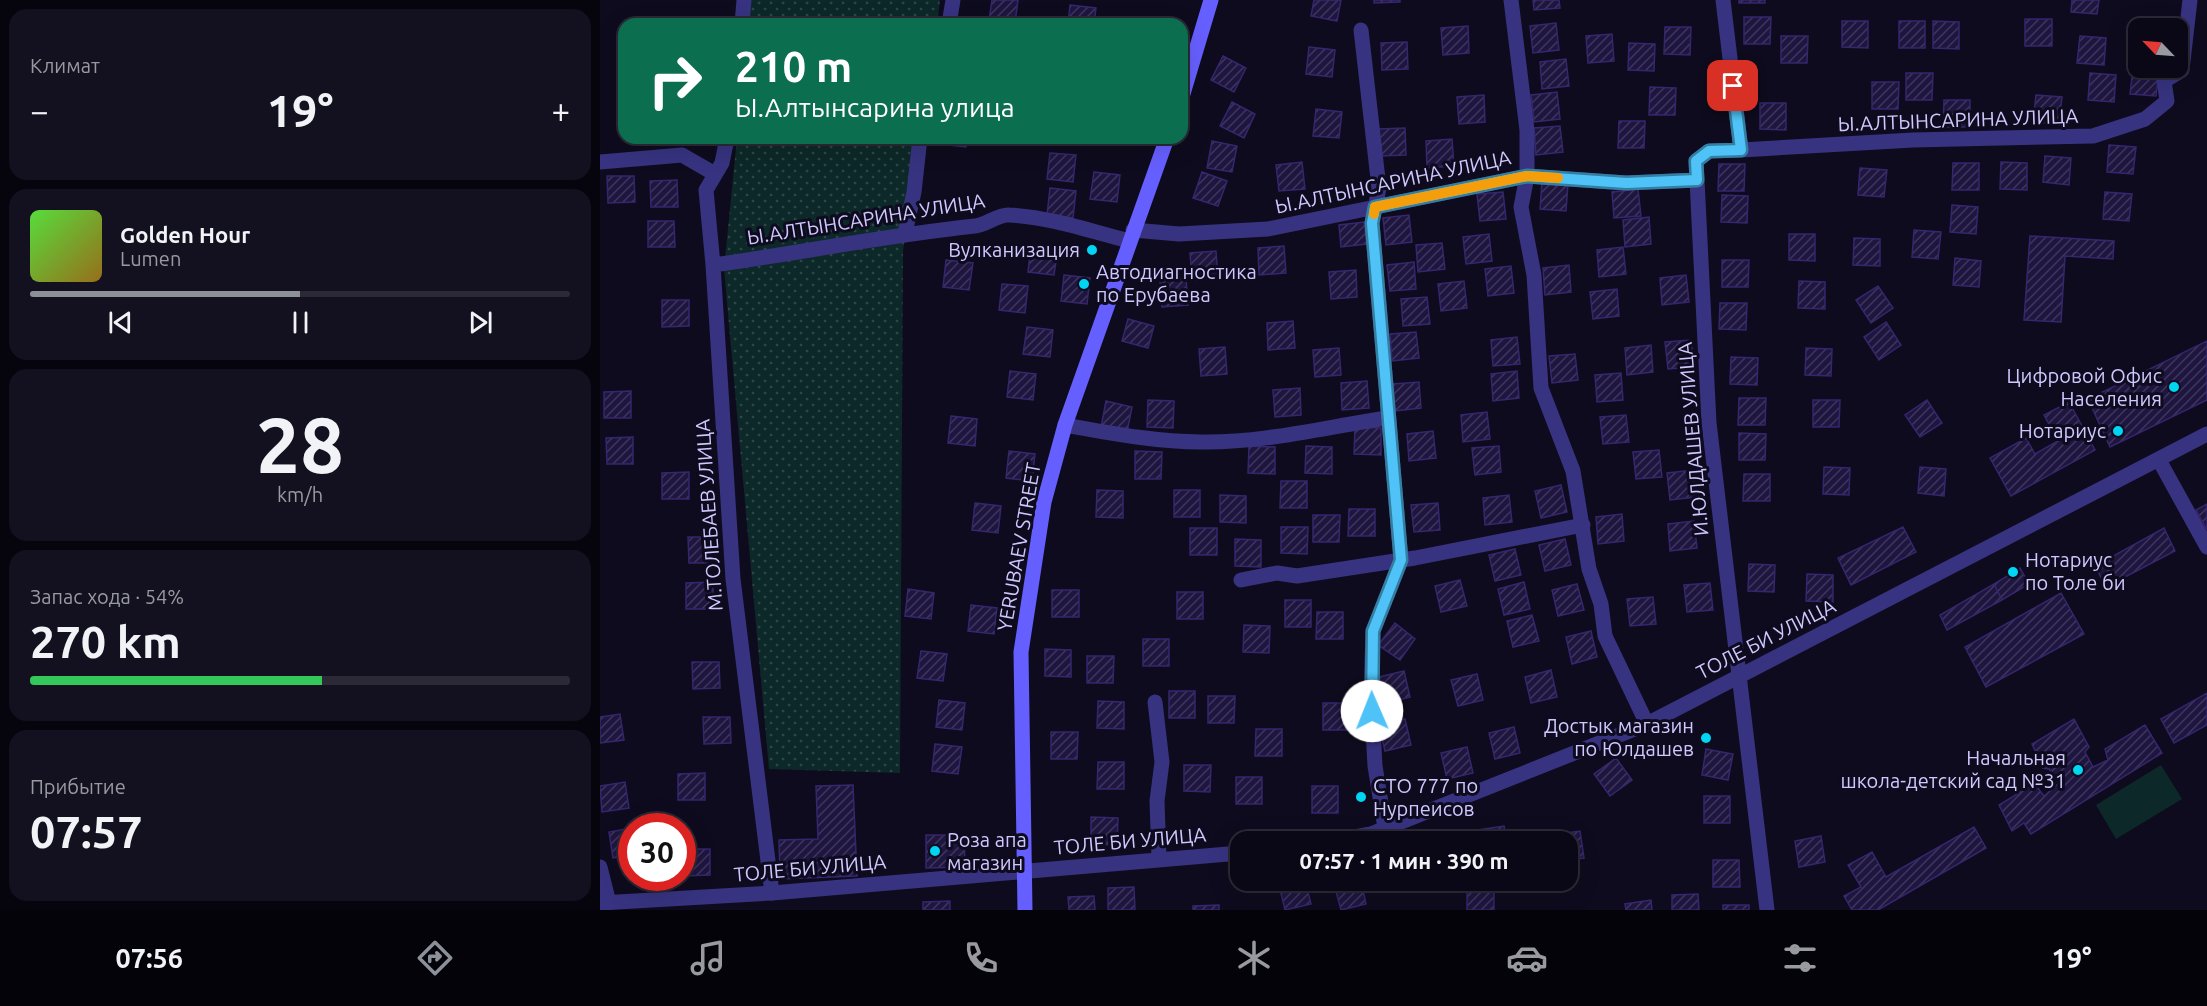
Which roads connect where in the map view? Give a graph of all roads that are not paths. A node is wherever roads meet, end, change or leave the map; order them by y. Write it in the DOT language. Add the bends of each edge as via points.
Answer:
graph roads {
  1 [pos="744,0"];
  2 [pos="953,0"];
  3 [pos="1211,0"];
  4 [pos="1511,0"];
  5 [pos="1723,0"];
  6 [pos="2190,0"];
  7 [pos="742,18"];
  8 [pos="950,18"];
  9 [pos="1361,30"];
  10 [pos="1188,77"];
  11 [pos="726,144"];
  12 [pos="919,144"];
  13 [pos="1165,144"];
  14 [pos="1741,150"];
  15 [pos="600,162"];
  16 [pos="715,174"];
  17 [pos="1527,176"];
  18 [pos="1697,180"];
  19 [pos="1375,207"];
  20 [pos="905,233"];
  21 [pos="1131,236"];
  22 [pos="713,265"];
  23 [pos="1387,418"];
  24 [pos="1065,425"];
  25 [pos="2207,434"];
  26 [pos="2159,460"];
  27 [pos="1583,525"];
  28 [pos="2207,547"];
  29 [pos="1401,560"];
  30 [pos="1241,580"];
  31 [pos="1737,676"];
  32 [pos="1155,702"];
  33 [pos="1647,724"];
  34 [pos="1384,828"];
  35 [pos="1378,831"];
  36 [pos="1230,854"];
  37 [pos="1159,859"];
  38 [pos="600,867"];
  39 [pos="1023,870"];
  40 [pos="772,893"];
  41 [pos="605,903"];
  42 [pos="1024,910"];
  43 [pos="1767,910"];
  1 -- 7 [label="street"];
  2 -- 8 [label="street"];
  3 -- 10 [label="main road"];
  4 -- 17 [label="street" via="1527,130"];
  5 -- 14 [label="street"];
  6 -- 14 [label="street, Ы.АЛТЫНСАРИНА УЛИЦА" via="2182,70 2164,81 2166,101 2145,119 2093,136 1913,140"];
  9 -- 19 [label="street" via="1379,188"];
  11 -- 16 [label="street, М.ТОЛЕБАЕВ УЛИЦА"];
  12 -- 20 [label="street"];
  13 -- 21 [label="main road, YERUBAEV STREET"];
  14 -- 18 [label="street, И.ЮЛДАШЕВ УЛИЦА" via="1709,151 1696,161"];
  15 -- 16 [label="street" via="682,155"];
  16 -- 22 [label="street, М.ТОЛЕБАЕВ УЛИЦА" via="706,189"];
  17 -- 18 [label="street, Ы.АЛТЫНСАРИНА УЛИЦА" via="1626,183"];
  17 -- 19 [label="street, Ы.АЛТЫНСАРИНА УЛИЦА"];
  17 -- 27 [label="street" via="1521,207 1534,275 1541,388 1573,471"];
  18 -- 31 [label="street, И.ЮЛДАШЕВ УЛИЦА" via="1709,423"];
  19 -- 21 [label="street, Ы.АЛТЫНСАРИНА УЛИЦА" via="1268,229"];
  19 -- 23 [label="street" via="1372,223"];
  20 -- 21 [label="street, Ы.АЛТЫНСАРИНА УЛИЦА" via="985,225 1006,215"];
  20 -- 22 [label="street, Ы.АЛТЫНСАРИНА УЛИЦА"];
  21 -- 24 [label="main road, YERUBAEV STREET"];
  22 -- 40 [label="street, М.ТОЛЕБАЕВ УЛИЦА" via="733,579"];
  23 -- 24 [label="street" via="1265,439 1202,442 1140,438"];
  23 -- 29 [label="street"];
  24 -- 39 [label="main road, YERUBAEV STREET" via="1044,502 1021,652"];
  25 -- 26 [label="street, ТОЛЕ БИ УЛИЦА"];
  26 -- 28 [label="street"];
  26 -- 31 [label="street, ТОЛЕ БИ УЛИЦА"];
  27 -- 29 [label="street"];
  27 -- 33 [label="street" via="1605,636"];
  29 -- 30 [label="street"];
  29 -- 34 [label="street" via="1373,631 1375,766"];
  31 -- 33 [label="street, ТОЛЕ БИ УЛИЦА"];
  31 -- 43 [label="street, И.ЮЛДАШЕВ УЛИЦА"];
  32 -- 37 [label="street" via="1162,762 1157,801"];
  33 -- 34 [label="street, ТОЛЕ БИ УЛИЦА"];
  34 -- 35 [label="street, ТОЛЕ БИ УЛИЦА"];
  36 -- 37 [label="street, ТОЛЕ БИ УЛИЦА"];
  37 -- 39 [label="street, ТОЛЕ БИ УЛИЦА"];
  38 -- 41 [label="street"];
  39 -- 40 [label="street, ТОЛЕ БИ УЛИЦА"];
  39 -- 42 [label="main road, YERUBAEV STREET"];
  40 -- 41 [label="street, ТОЛЕ БИ УЛИЦА"];
}
